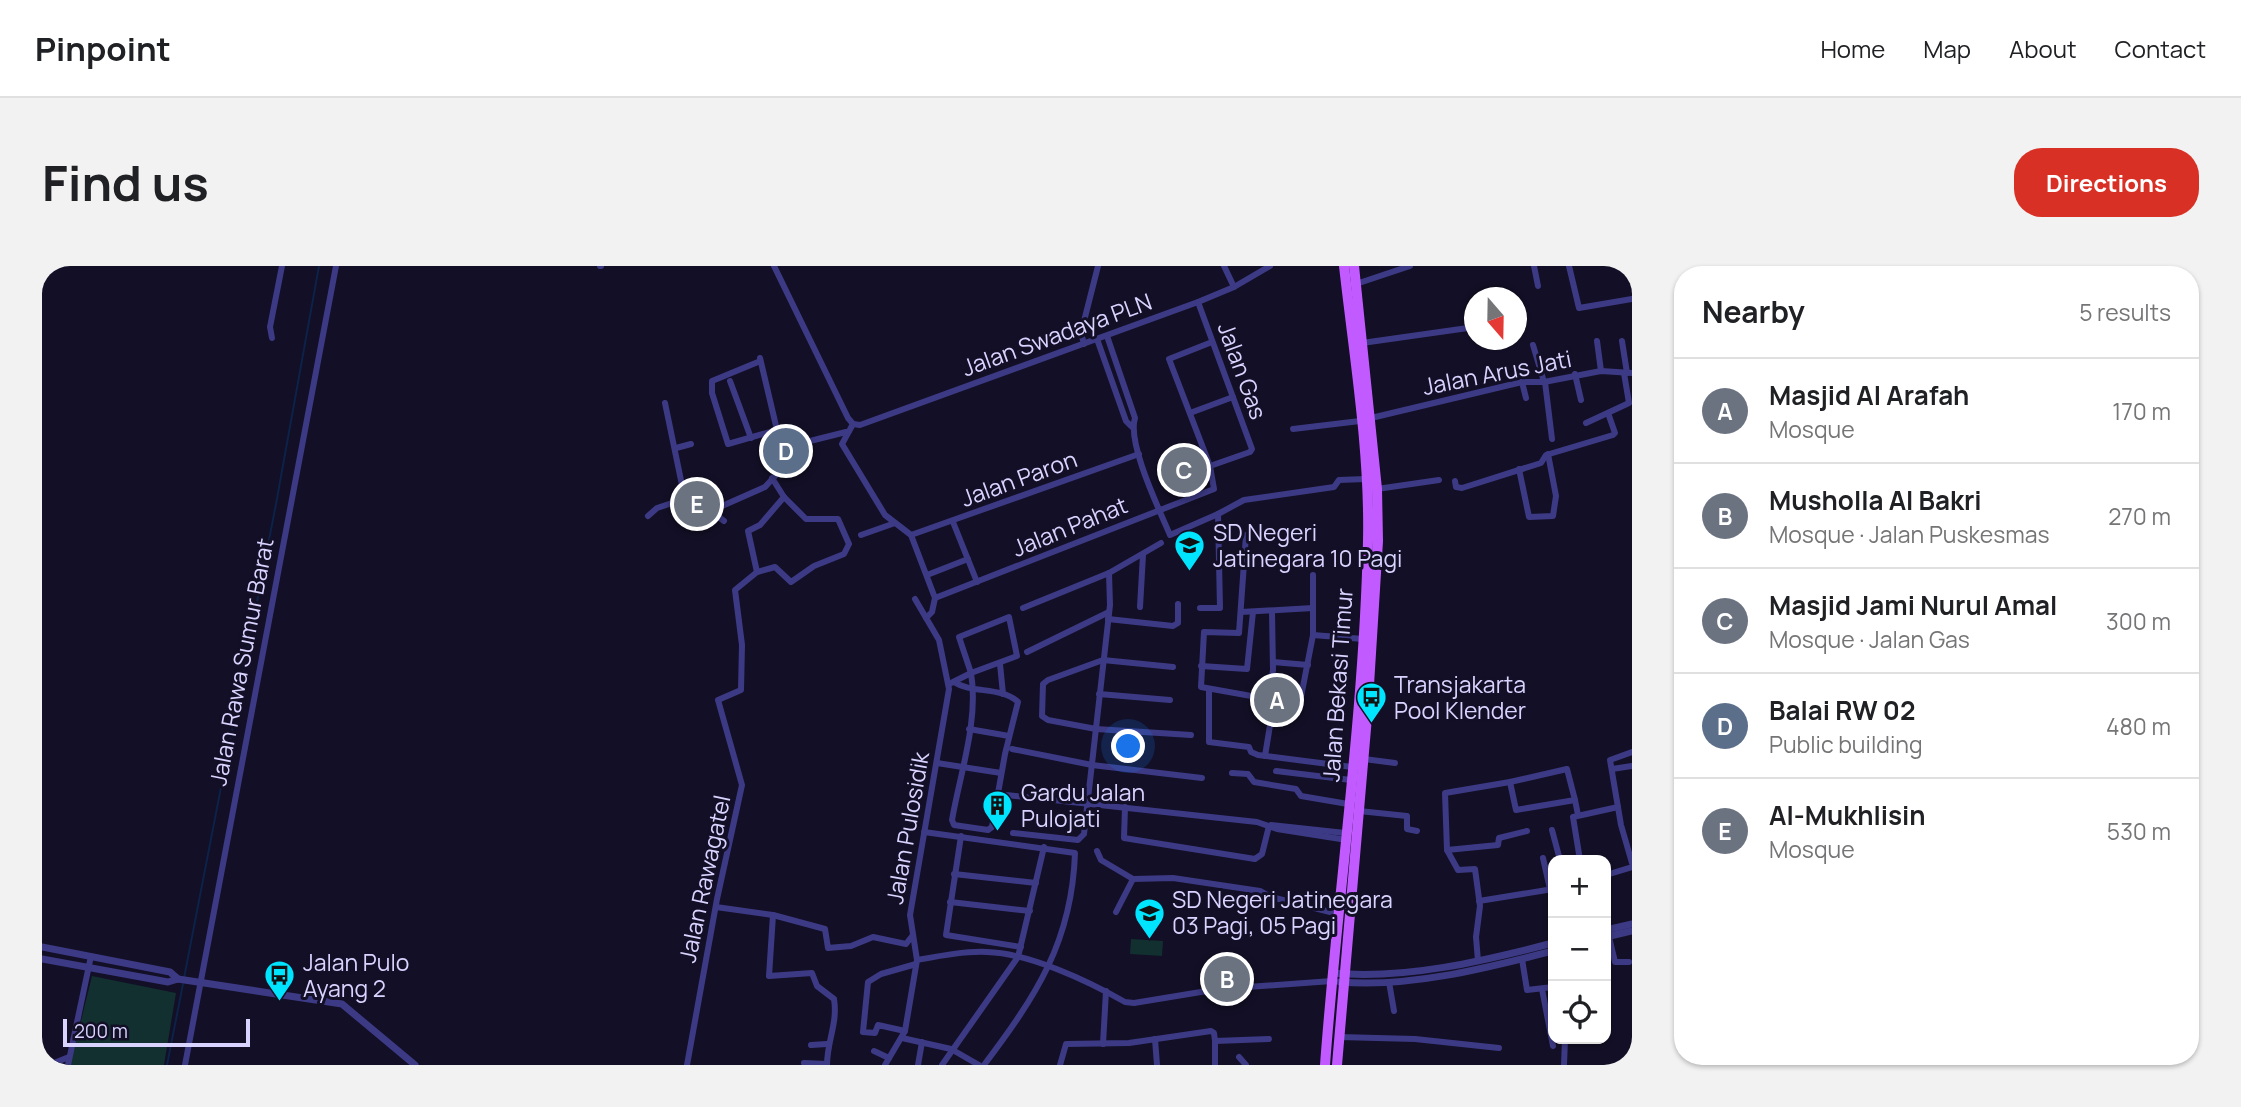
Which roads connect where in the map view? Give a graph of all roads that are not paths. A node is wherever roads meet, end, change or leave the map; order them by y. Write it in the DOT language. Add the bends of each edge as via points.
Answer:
graph roads {
  1 [pos="282,266"];
  2 [pos="336,266"];
  3 [pos="774,266"];
  4 [pos="1098,266"];
  5 [pos="1224,266"];
  6 [pos="1270,266"];
  7 [pos="1344,266"];
  8 [pos="1354,266"];
  9 [pos="1410,266"];
  10 [pos="1534,266"];
  11 [pos="1569,266"];
  12 [pos="1356,284"];
  13 [pos="1538,286"];
  14 [pos="1234,287"];
  15 [pos="1630,298"];
  16 [pos="1198,302"];
  17 [pos="1632,306"];
  18 [pos="1464,329"];
  19 [pos="1107,336"];
  20 [pos="272,338"];
  21 [pos="1097,340"];
  22 [pos="1597,341"];
  23 [pos="1622,341"];
  24 [pos="1212,342"];
  25 [pos="1363,343"];
  26 [pos="1084,344"];
  27 [pos="1533,345"];
  28 [pos="1601,371"];
  29 [pos="1628,373"];
  30 [pos="1575,374"];
  31 [pos="730,382"];
  32 [pos="1522,382"];
  33 [pos="1544,382"];
  34 [pos="1233,397"];
  35 [pos="1526,398"];
  36 [pos="1581,400"];
  37 [pos="665,403"];
  38 [pos="1608,413"];
  39 [pos="1190,414"];
  40 [pos="1366,419"];
  41 [pos="1586,423"];
  42 [pos="853,424"];
  43 [pos="1132,426"];
  44 [pos="1293,429"];
  45 [pos="778,430"];
  46 [pos="846,432"];
  47 [pos="751,438"];
  48 [pos="1552,439"];
  49 [pos="691,444"];
  50 [pos="676,447"];
  51 [pos="1139,454"];
  52 [pos="1548,454"];
  53 [pos="786,463"];
  54 [pos="1210,466"];
  55 [pos="1519,468"];
  56 [pos="772,478"];
  57 [pos="1366,479"];
  58 [pos="1439,480"];
  59 [pos="1455,481"];
  60 [pos="1377,489"];
  61 [pos="784,498"];
  62 [pos="678,501"];
  63 [pos="711,510"];
  64 [pos="1160,510"];
  65 [pos="1218,514"];
  66 [pos="648,516"];
  67 [pos="724,521"];
  68 [pos="953,522"];
  69 [pos="895,523"];
  70 [pos="1246,534"];
  71 [pos="861,535"];
  72 [pos="911,536"];
  73 [pos="1161,543"];
  74 [pos="1143,555"];
  75 [pos="968,559"];
  76 [pos="757,572"];
  77 [pos="1110,573"];
  78 [pos="927,575"];
  79 [pos="1313,575"];
  80 [pos="977,582"];
  81 [pos="915,598"];
  82 [pos="935,598"];
  83 [pos="1178,604"];
  84 [pos="1140,607"];
  85 [pos="1023,608"];
  86 [pos="1200,608"];
  87 [pos="1313,608"];
  88 [pos="1241,612"];
  89 [pos="1253,612"];
  90 [pos="1272,612"];
  91 [pos="1109,616"];
  92 [pos="926,618"];
  93 [pos="1313,635"];
  94 [pos="1363,639"];
  95 [pos="1027,652"];
  96 [pos="1103,660"];
  97 [pos="1273,662"];
  98 [pos="1000,664"];
  99 [pos="1308,665"];
  100 [pos="1201,666"];
  101 [pos="1173,667"];
  102 [pos="971,673"];
  103 [pos="951,683"];
  104 [pos="974,687"];
  105 [pos="1271,687"];
  106 [pos="1209,689"];
  107 [pos="1302,692"];
  108 [pos="1003,694"];
  109 [pos="1100,694"];
  110 [pos="1170,700"];
  111 [pos="1300,702"];
  112 [pos="1272,713"];
  113 [pos="969,729"];
  114 [pos="1096,729"];
  115 [pos="1191,734"];
  116 [pos="1009,736"];
  117 [pos="1012,749"];
  118 [pos="1632,752"];
  119 [pos="1265,756"];
  120 [pos="1364,759"];
  121 [pos="937,763"];
  122 [pos="1395,763"];
  123 [pos="1092,765"];
  124 [pos="962,766"];
  125 [pos="1632,766"];
  126 [pos="1352,767"];
  127 [pos="1612,769"];
  128 [pos="1276,771"];
  129 [pos="1001,773"];
  130 [pos="1231,773"];
  131 [pos="1202,778"];
  132 [pos="1350,780"];
  133 [pos="1510,782"];
  134 [pos="1006,795"];
  135 [pos="1575,800"];
  136 [pos="1088,803"];
  137 [pos="1348,804"];
  138 [pos="1125,807"];
  139 [pos="1618,807"];
  140 [pos="1359,811"];
  141 [pos="1576,816"];
  142 [pos="1269,825"];
  143 [pos="1552,830"];
  144 [pos="1417,831"];
  145 [pos="1527,831"];
  146 [pos="924,832"];
  147 [pos="1013,833"];
  148 [pos="961,836"];
  149 [pos="1349,838"];
  150 [pos="1044,847"];
  151 [pos="1447,850"];
  152 [pos="1097,851"];
  153 [pos="1559,855"];
  154 [pos="1580,855"];
  155 [pos="1543,858"];
  156 [pos="1632,865"];
  157 [pos="1611,873"];
  158 [pos="954,874"];
  159 [pos="1548,875"];
  160 [pos="1133,879"];
  161 [pos="1037,883"];
  162 [pos="1548,890"];
  163 [pos="1479,901"];
  164 [pos="950,902"];
  165 [pos="716,907"];
  166 [pos="1030,911"];
  167 [pos="1116,912"];
  168 [pos="1338,914"];
  169 [pos="773,915"];
  170 [pos="1632,924"];
  171 [pos="1632,931"];
  172 [pos="1611,933"];
  173 [pos="1611,934"];
  174 [pos="913,935"];
  175 [pos="1548,944"];
  176 [pos="42,947"];
  177 [pos="1021,947"];
  178 [pos="818,948"];
  179 [pos="828,948"];
  180 [pos="1611,948"];
  181 [pos="1548,952"];
  182 [pos="91,956"];
  183 [pos="1018,957"];
  184 [pos="42,959"];
  185 [pos="1522,959"];
  186 [pos="1478,961"];
  187 [pos="917,962"];
  188 [pos="1629,962"];
  189 [pos="1462,967"];
  190 [pos="89,968"];
  191 [pos="1050,968"];
  192 [pos="1338,978"];
  193 [pos="180,980"];
  194 [pos="1389,982"];
  195 [pos="200,984"];
  196 [pos="1548,988"];
  197 [pos="1542,989"];
  198 [pos="1106,991"];
  199 [pos="1394,1011"];
  200 [pos="903,1034"];
  201 [pos="1339,1037"];
  202 [pos="1155,1039"];
  203 [pos="1269,1039"];
  204 [pos="1214,1041"];
  205 [pos="922,1042"];
  206 [pos="827,1044"];
  207 [pos="1103,1044"];
  208 [pos="1565,1044"];
  209 [pos="811,1045"];
  210 [pos="1553,1046"];
  211 [pos="1499,1048"];
  212 [pos="951,1049"];
  213 [pos="874,1051"];
  214 [pos="69,1057"];
  215 [pos="1239,1057"];
  216 [pos="887,1062"];
  217 [pos="804,1063"];
  218 [pos="49,1065"];
  219 [pos="68,1065"];
  220 [pos="185,1065"];
  221 [pos="415,1065"];
  222 [pos="687,1065"];
  223 [pos="827,1065"];
  224 [pos="918,1065"];
  225 [pos="942,1065"];
  226 [pos="979,1065"];
  227 [pos="984,1065"];
  228 [pos="1060,1065"];
  229 [pos="1157,1065"];
  230 [pos="1215,1065"];
  231 [pos="1246,1065"];
  232 [pos="1325,1065"];
  233 [pos="1337,1065"];
  234 [pos="1564,1065"];
  1 -- 20 [label="street"];
  2 -- 195 [label="street, Jalan Rawa Sumur Barat"];
  3 -- 42 [label="street"];
  4 -- 26 [label="street" via="1081,333"];
  5 -- 14 [label="street"];
  6 -- 14 [label="street, Jalan Swadaya PLN"];
  7 -- 40 [label="main road, Jalan Bekasi Timur"];
  8 -- 12 [label="main road, Jalan Bekasi Timur"];
  9 -- 12 [label="street"];
  10 -- 13 [label="street"];
  11 -- 15 [label="street" via="1579,309"];
  12 -- 25 [label="main road, Jalan Bekasi Timur"];
  14 -- 16 [label="street, Jalan Swadaya PLN"];
  15 -- 17 [label="street"];
  16 -- 19 [label="street, Jalan Swadaya PLN"];
  16 -- 24 [label="street, Jalan Gas"];
  18 -- 25 [label="street"];
  19 -- 21 [label="street, Jalan Swadaya PLN"];
  19 -- 43 [label="street" via="1135,418"];
  21 -- 26 [label="street, Jalan Swadaya PLN"];
  21 -- 43 [label="street" via="1126,421"];
  22 -- 28 [label="street"];
  23 -- 29 [label="street"];
  24 -- 34 [label="street, Jalan Gas"];
  24 -- 39 [label="street" via="1168,359"];
  25 -- 40 [label="main road, Jalan Bekasi Timur"];
  26 -- 42 [label="street, Jalan Swadaya PLN" via="864,425"];
  27 -- 33 [label="street"];
  28 -- 29 [label="street, Jalan Arus Jati"];
  28 -- 30 [label="street, Jalan Arus Jati"];
  29 -- 38 [label="street" via="1629,403"];
  30 -- 33 [label="street, Jalan Arus Jati"];
  30 -- 36 [label="street"];
  31 -- 47 [label="street"];
  32 -- 33 [label="street, Jalan Arus Jati"];
  32 -- 35 [label="street"];
  32 -- 40 [label="street, Jalan Arus Jati"];
  33 -- 48 [label="street"];
  34 -- 39 [label="street"];
  34 -- 54 [label="street, Jalan Gas" via="1251,451"];
  37 -- 50 [label="street"];
  38 -- 41 [label="street"];
  38 -- 52 [label="street" via="1614,434"];
  39 -- 54 [label="street"];
  40 -- 44 [label="street, Jalan Arus Jati"];
  40 -- 57 [label="main road, Jalan Bekasi Timur"];
  40 -- 60 [label="main road, Jalan Bekasi Timur"];
  42 -- 46 [label="street"];
  43 -- 51 [label="street"];
  45 -- 47 [label="street"];
  45 -- 47 [label="street" via="759,360 715,377 711,386 728,444"];
  45 -- 53 [label="street"];
  46 -- 53 [label="street" via="798,444"];
  46 -- 69 [label="street" via="843,446 885,515"];
  49 -- 50 [label="street"];
  50 -- 62 [label="street" via="683,491"];
  51 -- 64 [label="street"];
  51 -- 68 [label="street, Jalan Paron"];
  52 -- 55 [label="street" via="1541,463"];
  52 -- 55 [label="street" via="1556,496 1553,516 1529,517"];
  53 -- 56 [label="street"];
  54 -- 64 [label="street, Jalan Pahat" via="1216,486"];
  55 -- 59 [label="street" via="1462,488 1456,487"];
  56 -- 61 [label="street"];
  56 -- 63 [label="street" via="758,491"];
  57 -- 65 [label="street" via="1244,499"];
  57 -- 94 [label="main road, Jalan Bekasi Timur"];
  58 -- 60 [label="street"];
  60 -- 120 [label="main road, Jalan Bekasi Timur"];
  61 -- 76 [label="street" via="760,525 748,531"];
  61 -- 76 [label="street" via="809,520 838,519 849,544 844,554 814,566 795,581 775,567"];
  62 -- 63 [label="street" via="691,514"];
  62 -- 66 [label="street"];
  63 -- 67 [label="street"];
  64 -- 65 [label="street" via="1170,536"];
  64 -- 80 [label="street, Jalan Pahat"];
  65 -- 86 [label="street" via="1220,608"];
  68 -- 72 [label="street, Jalan Paron"];
  68 -- 75 [label="street"];
  69 -- 71 [label="street"];
  69 -- 72 [label="street"];
  70 -- 88 [label="street"];
  72 -- 78 [label="street"];
  73 -- 74 [label="street"];
  74 -- 77 [label="street"];
  74 -- 84 [label="street"];
  75 -- 78 [label="street"];
  75 -- 80 [label="street"];
  76 -- 165 [label="street, Jalan Rawagatel" via="735,590 742,645 741,691 718,703 742,785"];
  77 -- 85 [label="street"];
  77 -- 91 [label="street"];
  78 -- 82 [label="street"];
  79 -- 87 [label="street"];
  80 -- 82 [label="street, Jalan Pahat"];
  81 -- 92 [label="street, Jalan Pulosidik"];
  82 -- 92 [label="street"];
  83 -- 91 [label="street" via="1178,623 1173,626"];
  87 -- 90 [label="street"];
  87 -- 93 [label="street"];
  88 -- 89 [label="street"];
  88 -- 100 [label="street" via="1238,634 1204,632"];
  89 -- 90 [label="street"];
  89 -- 100 [label="street" via="1247,669"];
  90 -- 97 [label="street"];
  91 -- 95 [label="street"];
  91 -- 96 [label="street"];
  92 -- 103 [label="street, Jalan Pulosidik" via="943,652"];
  93 -- 94 [label="street"];
  93 -- 99 [label="street"];
  94 -- 126 [label="main road, Jalan Bekasi Timur"];
  96 -- 101 [label="street"];
  96 -- 109 [label="street"];
  96 -- 114 [label="street" via="1044,684 1041,712 1044,718"];
  97 -- 99 [label="street"];
  97 -- 105 [label="street"];
  98 -- 102 [label="street"];
  98 -- 102 [label="street" via="1018,654 1007,616 959,637"];
  98 -- 108 [label="street"];
  99 -- 107 [label="street"];
  100 -- 106 [label="street" via="1201,687"];
  102 -- 103 [label="street"];
  102 -- 104 [label="street"];
  103 -- 104 [label="street"];
  103 -- 121 [label="street, Jalan Pulosidik"];
  104 -- 108 [label="street"];
  104 -- 113 [label="street"];
  105 -- 106 [label="street" via="1267,700"];
  105 -- 107 [label="street"];
  106 -- 119 [label="street" via="1209,742 1248,746 1252,753"];
  107 -- 111 [label="street"];
  108 -- 116 [label="street" via="1018,702"];
  109 -- 110 [label="street"];
  109 -- 114 [label="street"];
  112 -- 119 [label="street"];
  113 -- 116 [label="street"];
  113 -- 124 [label="street"];
  114 -- 115 [label="street"];
  114 -- 123 [label="street"];
  116 -- 129 [label="street"];
  117 -- 123 [label="street"];
  118 -- 127 [label="street" via="1610,759"];
  119 -- 126 [label="street"];
  120 -- 122 [label="street"];
  120 -- 140 [label="main road, Jalan Bekasi Timur"];
  121 -- 124 [label="street"];
  121 -- 146 [label="street, Jalan Pulosidik"];
  123 -- 131 [label="street"];
  123 -- 136 [label="street"];
  124 -- 129 [label="street"];
  124 -- 129 [label="street" via="952,823 988,831"];
  125 -- 127 [label="street"];
  126 -- 132 [label="main road, Jalan Bekasi Timur"];
  127 -- 139 [label="street"];
  128 -- 132 [label="street"];
  130 -- 137 [label="street" via="1296,789 1301,796"];
  132 -- 137 [label="main road, Jalan Bekasi Timur"];
  133 -- 135 [label="street" via="1516,810"];
  133 -- 135 [label="street" via="1567,769"];
  133 -- 151 [label="street" via="1445,793"];
  134 -- 136 [label="street"];
  135 -- 141 [label="street"];
  136 -- 138 [label="street"];
  136 -- 147 [label="street" via="1084,834 1078,840"];
  137 -- 149 [label="main road, Jalan Bekasi Timur"];
  138 -- 142 [label="street"];
  138 -- 142 [label="street" via="1124,838 1255,859 1262,854"];
  139 -- 141 [label="street"];
  139 -- 156 [label="street"];
  140 -- 144 [label="street" via="1406,816 1407,829"];
  140 -- 149 [label="main road, Jalan Bekasi Timur"];
  141 -- 154 [label="street"];
  142 -- 149 [label="street"];
  143 -- 153 [label="street"];
  145 -- 151 [label="street" via="1499,838 1498,845"];
  146 -- 148 [label="street"];
  146 -- 174 [label="street, Jalan Pulosidik" via="910,915"];
  148 -- 150 [label="street"];
  148 -- 158 [label="street"];
  149 -- 168 [label="main road, Jalan Bekasi Timur"];
  149 -- 192 [label="main road, Jalan Bekasi Timur"];
  150 -- 161 [label="street"];
  150 -- 191 [label="street" via="1075,855 1065,919"];
  151 -- 163 [label="street" via="1458,870 1475,869"];
  152 -- 160 [label="street" via="1101,860"];
  155 -- 159 [label="street"];
  156 -- 157 [label="street"];
  158 -- 161 [label="street"];
  158 -- 164 [label="street"];
  160 -- 167 [label="street"];
  160 -- 168 [label="street" via="1173,878 1254,890"];
  161 -- 166 [label="street"];
  162 -- 163 [label="street"];
  163 -- 186 [label="street"];
  164 -- 166 [label="street"];
  164 -- 177 [label="street" via="947,936"];
  165 -- 169 [label="street"];
  165 -- 222 [label="street, Jalan Rawagatel"];
  166 -- 177 [label="street"];
  168 -- 192 [label="main road, Jalan Bekasi Timur"];
  169 -- 179 [label="street" via="825,929"];
  169 -- 206 [label="street" via="769,975 812,972 817,986 833,997 836,1011"];
  170 -- 172 [label="street"];
  171 -- 173 [label="street"];
  174 -- 179 [label="street" via="906,944 873,937 851,946"];
  174 -- 187 [label="street, Jalan Pulosidik"];
  175 -- 186 [label="street"];
  176 -- 182 [label="street"];
  177 -- 183 [label="street"];
  178 -- 179 [label="street"];
  180 -- 188 [label="street" via="1615,962"];
  181 -- 185 [label="street"];
  182 -- 190 [label="street"];
  182 -- 193 [label="street" via="170,972"];
  183 -- 187 [label="street" via="986,952"];
  183 -- 191 [label="street"];
  183 -- 212 [label="street"];
  184 -- 190 [label="street"];
  185 -- 189 [label="street"];
  185 -- 197 [label="street" via="1527,989"];
  186 -- 189 [label="street"];
  187 -- 200 [label="street, Jalan Pulosidik"];
  187 -- 200 [label="street" via="868,982 862,1030 875,1033 877,1025"];
  189 -- 192 [label="street"];
  189 -- 194 [label="street"];
  190 -- 193 [label="street" via="168,982"];
  190 -- 214 [label="street"];
  191 -- 198 [label="street"];
  191 -- 227 [label="street" via="1030,1004"];
  192 -- 194 [label="street"];
  192 -- 198 [label="street" via="1219,989 1134,1003"];
  192 -- 201 [label="main road"];
  192 -- 232 [label="main road"];
  193 -- 195 [label="street"];
  194 -- 199 [label="street"];
  195 -- 220 [label="street, Jalan Rawa Sumur Barat"];
  195 -- 221 [label="street" via="342,1004"];
  196 -- 197 [label="street"];
  197 -- 210 [label="street"];
  198 -- 207 [label="street"];
  200 -- 205 [label="street"];
  200 -- 216 [label="street, Jalan Pulosidik"];
  201 -- 211 [label="street"];
  201 -- 233 [label="main road"];
  202 -- 204 [label="street" via="1211,1031"];
  202 -- 207 [label="street"];
  202 -- 229 [label="street"];
  203 -- 204 [label="street"];
  204 -- 230 [label="street"];
  205 -- 212 [label="street"];
  205 -- 224 [label="street"];
  206 -- 209 [label="street"];
  206 -- 223 [label="street"];
  207 -- 228 [label="street" via="1066,1044"];
  208 -- 234 [label="street"];
  212 -- 225 [label="street"];
  212 -- 226 [label="street"];
  213 -- 216 [label="street"];
  214 -- 218 [label="street"];
  214 -- 219 [label="street"];
  215 -- 231 [label="street"];
  217 -- 223 [label="street"];
}
